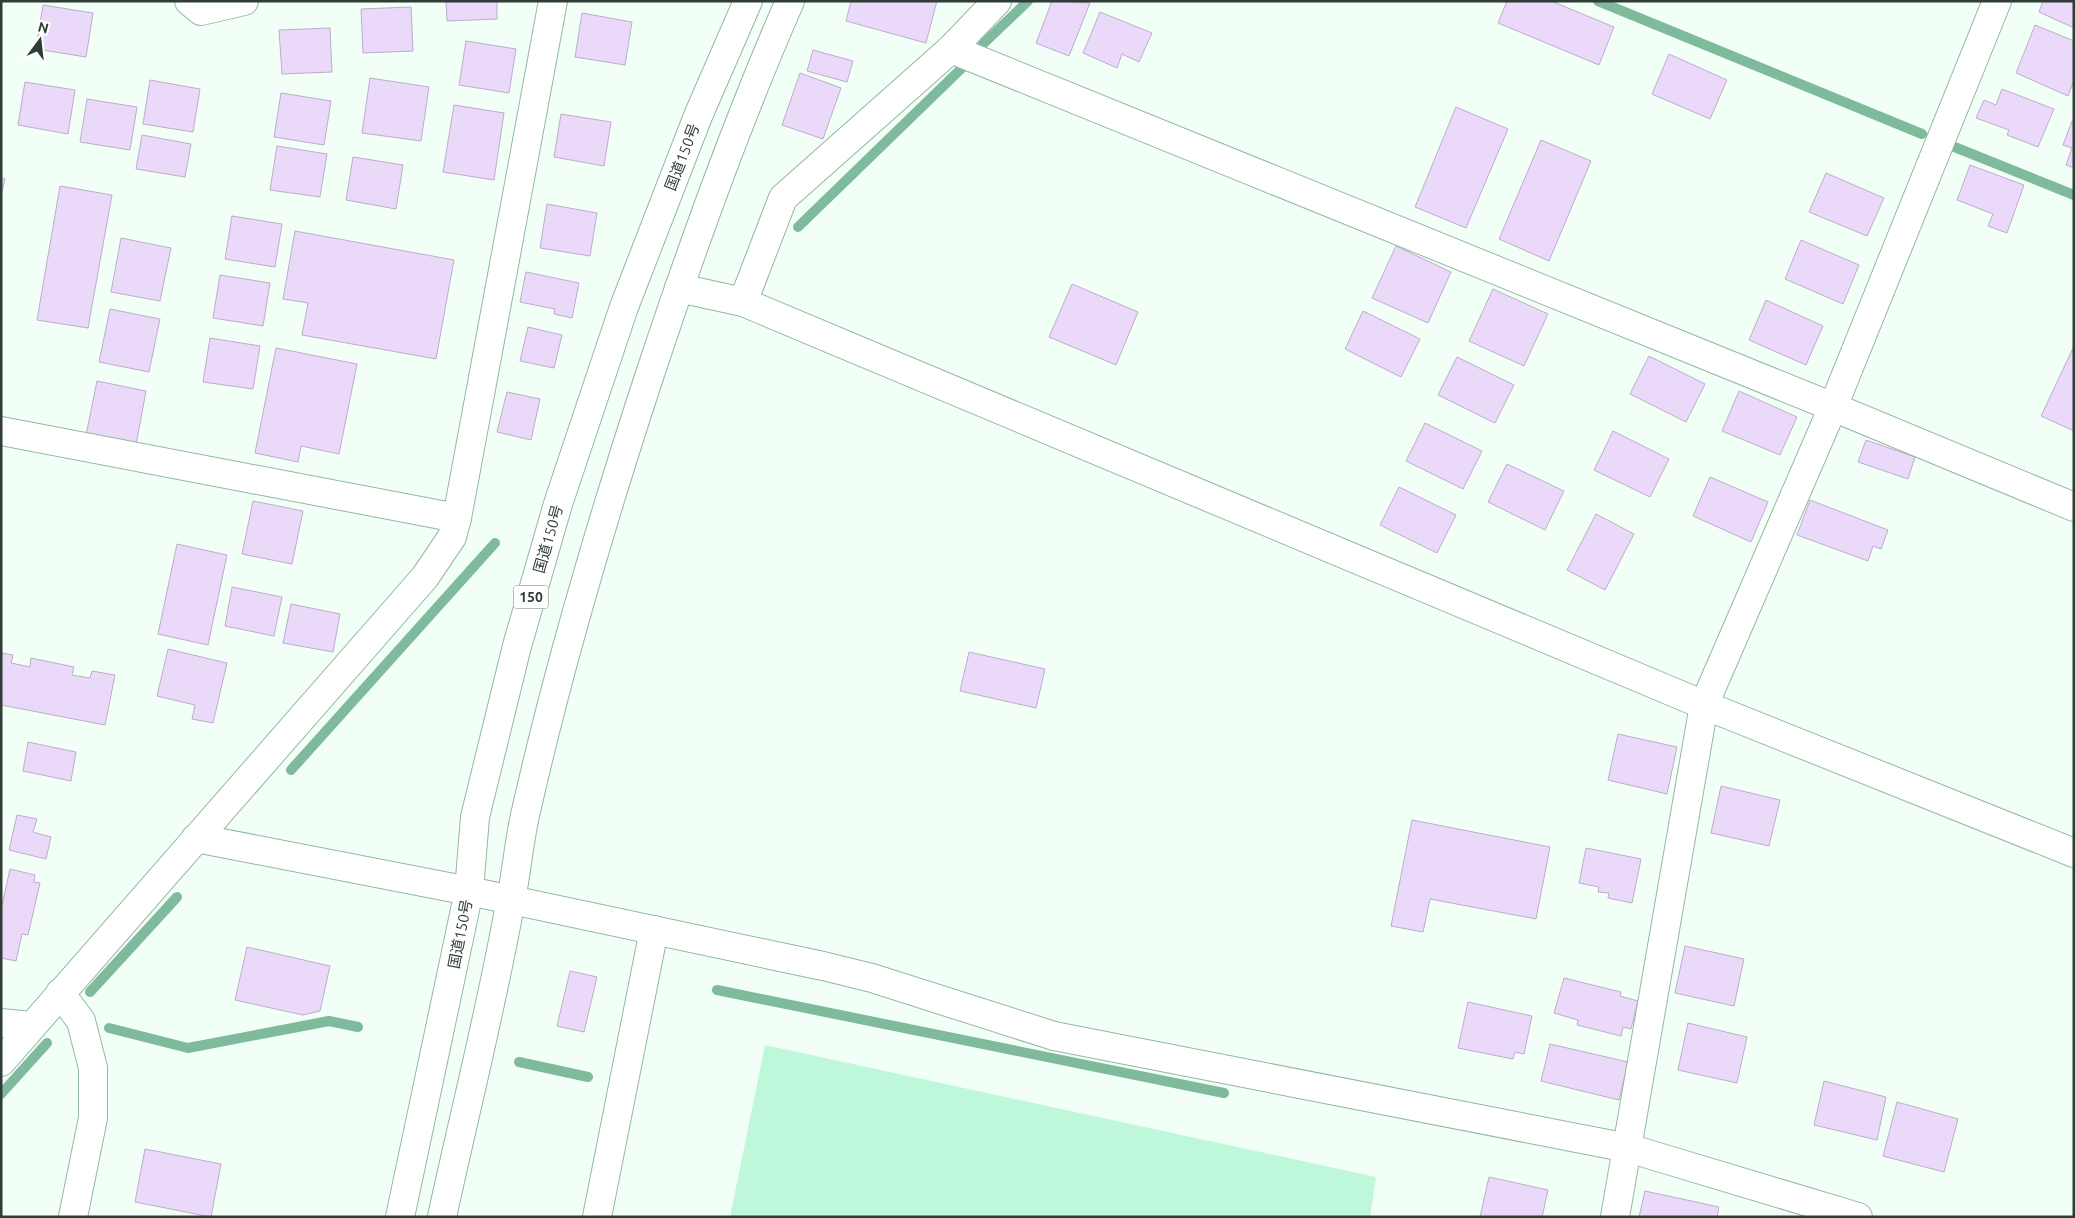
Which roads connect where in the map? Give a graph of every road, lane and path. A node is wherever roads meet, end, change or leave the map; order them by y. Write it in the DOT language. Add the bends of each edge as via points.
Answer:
graph roads {
  1 [pos="244,1"];
  2 [pos="553,1"];
  3 [pos="748,1"];
  4 [pos="790,1"];
  5 [pos="997,1"];
  6 [pos="1996,1"];
  7 [pos="205,4"];
  8 [pos="951,49"];
  9 [pos="679,288"];
  10 [pos="743,302"];
  11 [pos="1834,407"];
  12 [pos="1,431"];
  13 [pos="2074,507"];
  14 [pos="457,518"];
  15 [pos="1704,705"];
  16 [pos="196,838"];
  17 [pos="2074,853"];
  18 [pos="468,891"];
  19 [pos="511,900"];
  20 [pos="654,930"];
  21 [pos="60,994"];
  22 [pos="1,1023"];
  23 [pos="32,1026"];
  24 [pos="1,1062"];
  25 [pos="1628,1148"];
  26 [pos="73,1217"];
  27 [pos="400,1217"];
  28 [pos="442,1217"];
  29 [pos="597,1217"];
  30 [pos="1615,1217"];
  31 [pos="1858,1217"];
  1 -- 7 [label="main road"];
  2 -- 14 [label="main road"];
  3 -- 18 [label="main road, 国道150号 / 150" via="698,116 624,307 564,487 517,646 475,818"];
  4 -- 9 [label="main road" via="758,75"];
  5 -- 8 [label="main road"];
  6 -- 11 [label="main road"];
  8 -- 10 [label="main road" via="783,198"];
  8 -- 11 [label="main road"];
  9 -- 10 [label="main road"];
  9 -- 19 [label="main road" via="612,491 572,632 525,814"];
  10 -- 15 [label="main road"];
  11 -- 13 [label="main road"];
  11 -- 15 [label="main road"];
  12 -- 14 [label="main road"];
  14 -- 16 [label="main road" via="452,537 425,577"];
  15 -- 17 [label="main road"];
  15 -- 25 [label="main road"];
  16 -- 18 [label="main road"];
  16 -- 21 [label="main road"];
  18 -- 19 [label="main road"];
  18 -- 27 [label="main road, 国道150号 / 150"];
  19 -- 20 [label="main road"];
  19 -- 28 [label="main road"];
  20 -- 25 [label="main road" via="872,978 1054,1036"];
  20 -- 29 [label="main road"];
  21 -- 23 [label="main road"];
  21 -- 26 [label="main road" via="81,1021 93,1068 93,1118"];
  22 -- 23 [label="main road"];
  23 -- 24 [label="main road"];
  25 -- 30 [label="main road"];
  25 -- 31 [label="main road"];
}
